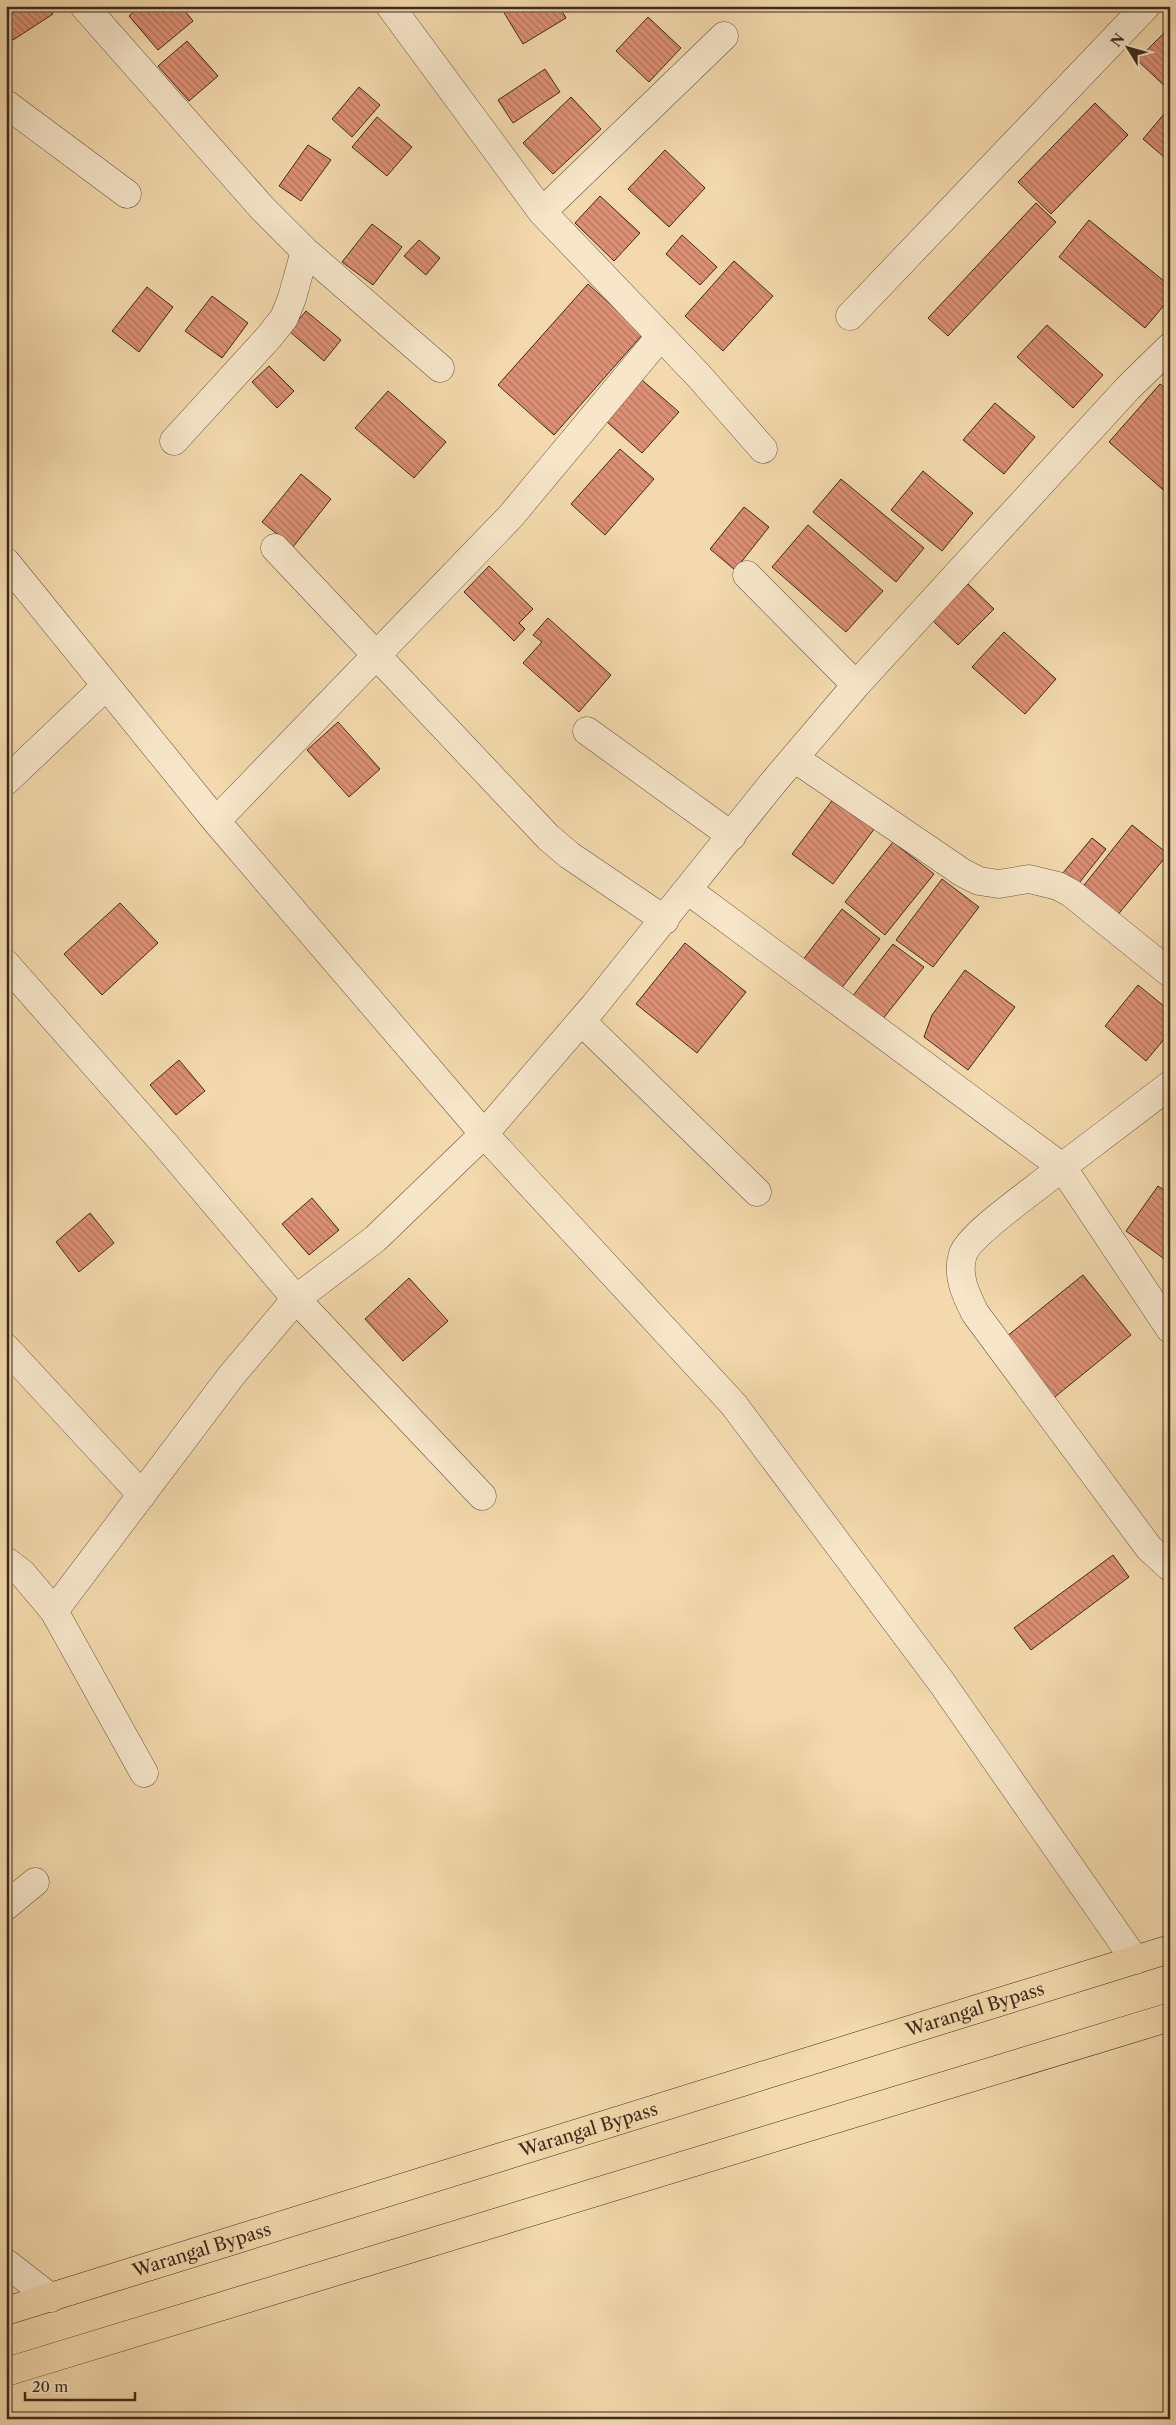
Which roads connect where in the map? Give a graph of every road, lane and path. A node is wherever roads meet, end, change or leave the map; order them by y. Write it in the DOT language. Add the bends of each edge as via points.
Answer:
graph roads {
  1 [pos="84,6"];
  2 [pos="390,6"];
  3 [pos="1146,6"];
  4 [pos="724,36"];
  5 [pos="6,104"];
  6 [pos="127,194"];
  7 [pos="542,212"];
  8 [pos="305,251"];
  9 [pos="850,316"];
  10 [pos="660,337"];
  11 [pos="1170,346"];
  12 [pos="440,368"];
  13 [pos="174,441"];
  14 [pos="763,449"];
  15 [pos="275,548"];
  16 [pos="6,562"];
  17 [pos="748,575"];
  18 [pos="376,655"];
  19 [pos="856,685"];
  20 [pos="106,686"];
  21 [pos="586,731"];
  22 [pos="794,758"];
  23 [pos="6,781"];
  24 [pos="216,821"];
  25 [pos="732,836"];
  26 [pos="688,891"];
  27 [pos="665,920"];
  28 [pos="6,964"];
  29 [pos="1170,974"];
  30 [pos="581,1021"];
  31 [pos="1170,1085"];
  32 [pos="484,1134"];
  33 [pos="1062,1167"];
  34 [pos="757,1192"];
  35 [pos="296,1299"];
  36 [pos="1170,1328"];
  37 [pos="6,1348"];
  38 [pos="142,1495"];
  39 [pos="482,1496"];
  40 [pos="6,1561"];
  41 [pos="1170,1567"];
  42 [pos="54,1611"];
  43 [pos="144,1773"];
  44 [pos="35,1882"];
  45 [pos="6,1906"];
  46 [pos="1170,1949"];
  47 [pos="1135,1960"];
  48 [pos="1170,2017"];
  49 [pos="6,2263"];
  50 [pos="51,2298"];
  51 [pos="6,2311"];
  52 [pos="6,2372"];
  1 -- 8 [label="street" via="263,209"];
  2 -- 7 [label="street"];
  3 -- 9 [label="street"];
  4 -- 7 [label="street"];
  5 -- 6 [label="street"];
  7 -- 10 [label="street"];
  8 -- 12 [label="street"];
  8 -- 13 [label="street" via="284,318"];
  10 -- 14 [label="street"];
  10 -- 18 [label="street" via="510,517"];
  11 -- 19 [label="street"];
  15 -- 18 [label="street"];
  16 -- 20 [label="street"];
  17 -- 19 [label="street"];
  18 -- 24 [label="street"];
  18 -- 27 [label="street" via="548,837 569,856"];
  19 -- 22 [label="street"];
  20 -- 23 [label="street"];
  20 -- 24 [label="street"];
  21 -- 25 [label="street"];
  22 -- 25 [label="street"];
  22 -- 29 [label="street" via="963,873 980,881 999,884 1029,879 1058,886 1071,893"];
  24 -- 32 [label="street"];
  25 -- 26 [label="street"];
  26 -- 27 [label="street"];
  26 -- 33 [label="street"];
  27 -- 30 [label="street"];
  28 -- 35 [label="street"];
  30 -- 32 [label="street"];
  30 -- 34 [label="street"];
  31 -- 33 [label="street"];
  32 -- 35 [label="street" via="375,1239"];
  32 -- 47 [label="street" via="734,1405 942,1683"];
  33 -- 36 [label="street"];
  33 -- 41 [label="street" via="969,1243 963,1254 960,1275 975,1313 1150,1548"];
  35 -- 38 [label="street" via="232,1376"];
  35 -- 39 [label="street"];
  37 -- 38 [label="street"];
  38 -- 42 [label="street"];
  40 -- 42 [label="street" via="22,1572"];
  42 -- 43 [label="street"];
  44 -- 45 [label="street"];
  46 -- 47 [label="main road, Warangal Bypass"];
  47 -- 50 [label="main road, Warangal Bypass"];
  48 -- 52 [label="main road"];
  49 -- 50 [label="street"];
  50 -- 51 [label="main road, Warangal Bypass"];
}
